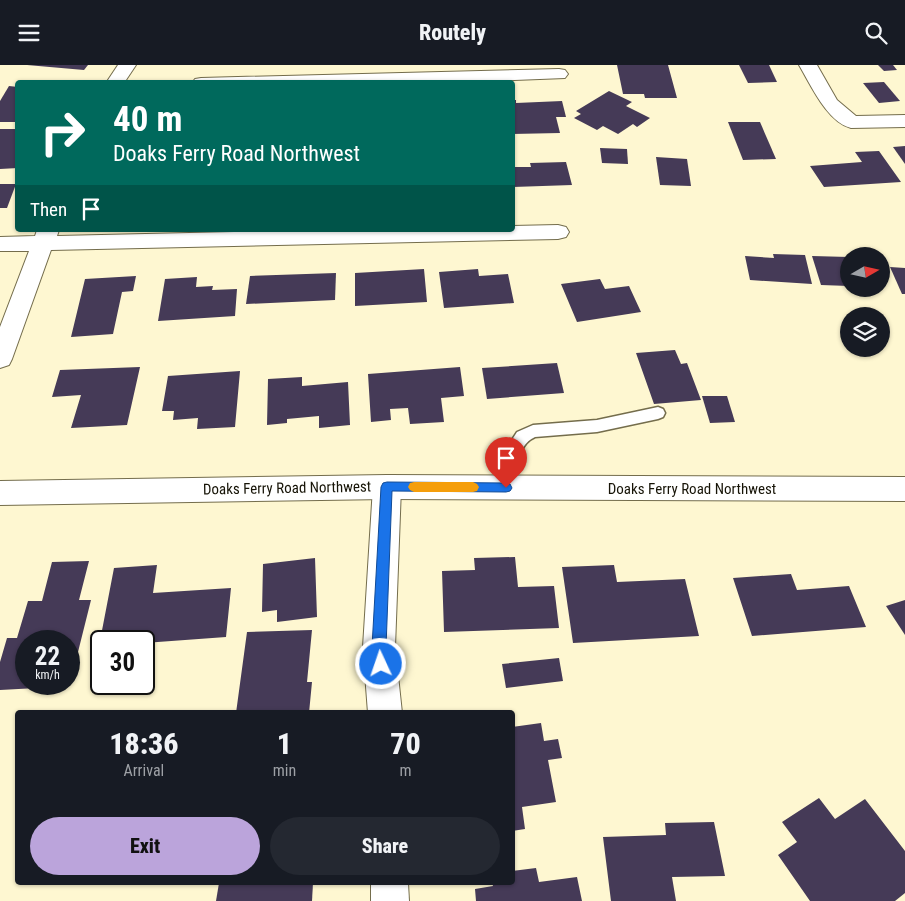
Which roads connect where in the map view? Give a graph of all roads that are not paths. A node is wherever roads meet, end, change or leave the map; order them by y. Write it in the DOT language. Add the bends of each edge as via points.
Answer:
graph roads {
  1 [pos="127,65"];
  2 [pos="808,65"];
  3 [pos="559,74"];
  4 [pos="117,80"];
  5 [pos="320,80"];
  6 [pos="905,121"];
  7 [pos="558,232"];
  8 [pos="46,236"];
  9 [pos="0,243"];
  10 [pos="0,359"];
  11 [pos="658,413"];
  12 [pos="387,487"];
  13 [pos="506,488"];
  14 [pos="905,489"];
  15 [pos="0,493"];
  16 [pos="385,710"];
  17 [pos="390,885"];
  18 [pos="390,901"];
  1 -- 4 [label="street"];
  2 -- 6 [label="street" via="830,103 851,122"];
  3 -- 5 [label="street"];
  7 -- 8 [label="street"];
  8 -- 9 [label="street"];
  8 -- 10 [label="street"];
  11 -- 13 [label="lane" via="597,426 533,431 522,436 515,446"];
  12 -- 13 [label="street, Doaks Ferry Road Northwest"];
  12 -- 15 [label="street, Doaks Ferry Road Northwest"];
  12 -- 16 [label="street" via="379,647"];
  13 -- 14 [label="street, Doaks Ferry Road Northwest"];
  17 -- 18 [label="street"];
}
